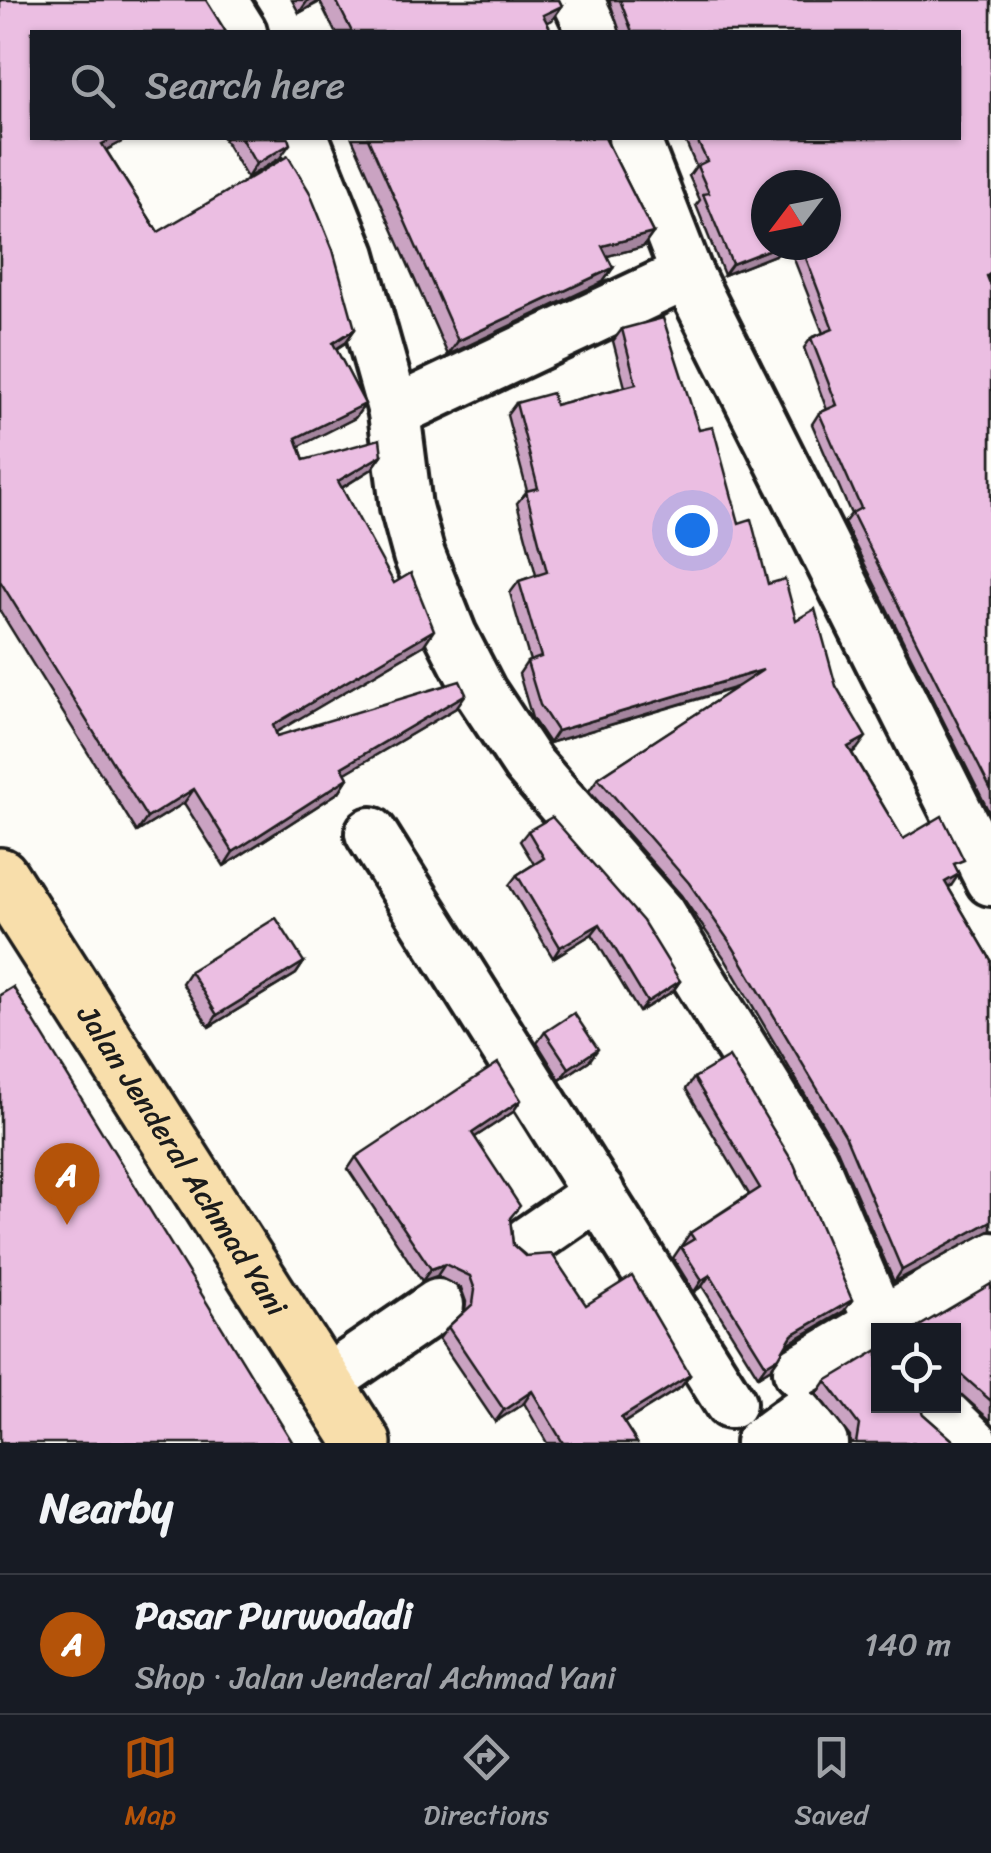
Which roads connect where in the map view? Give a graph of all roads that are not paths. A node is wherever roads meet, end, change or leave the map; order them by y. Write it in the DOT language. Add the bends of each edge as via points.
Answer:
graph roads {
  1 [pos="221,0"];
  2 [pos="578,0"];
  3 [pos="240,30"];
  4 [pos="591,30"];
  5 [pos="305,140"];
  6 [pos="635,140"];
  7 [pos="687,274"];
  8 [pos="394,412"];
  9 [pos="371,833"];
  10 [pos="0,876"];
  11 [pos="991,880"];
  12 [pos="599,1193"];
  13 [pos="528,1242"];
  14 [pos="991,1258"];
  15 [pos="438,1305"];
  16 [pos="880,1323"];
  17 [pos="884,1323"];
  18 [pos="871,1331"];
  19 [pos="799,1371"];
  20 [pos="324,1383"];
  21 [pos="730,1403"];
  22 [pos="942,1413"];
  23 [pos="363,1443"];
  24 [pos="761,1443"];
  25 [pos="822,1443"];
  26 [pos="973,1443"];
  1 -- 3 [label="street"];
  2 -- 4 [label="street"];
  5 -- 8 [label="street" via="350,256"];
  6 -- 7 [label="street"];
  7 -- 8 [label="street"];
  7 -- 11 [label="street"];
  8 -- 16 [label="street" via="406,507 420,556 481,693 528,764 659,914 812,1162"];
  9 -- 12 [label="street"];
  10 -- 20 [label="main road, Jalan Jenderal Achmad Yani"];
  12 -- 13 [label="street"];
  12 -- 21 [label="street"];
  14 -- 17 [label="street"];
  15 -- 20 [label="street"];
  18 -- 19 [label="street"];
  20 -- 23 [label="main road, Jalan Jenderal Achmad Yani"];
  22 -- 26 [label="street"];
  24 -- 25 [label="street" via="799,1415"];
}
